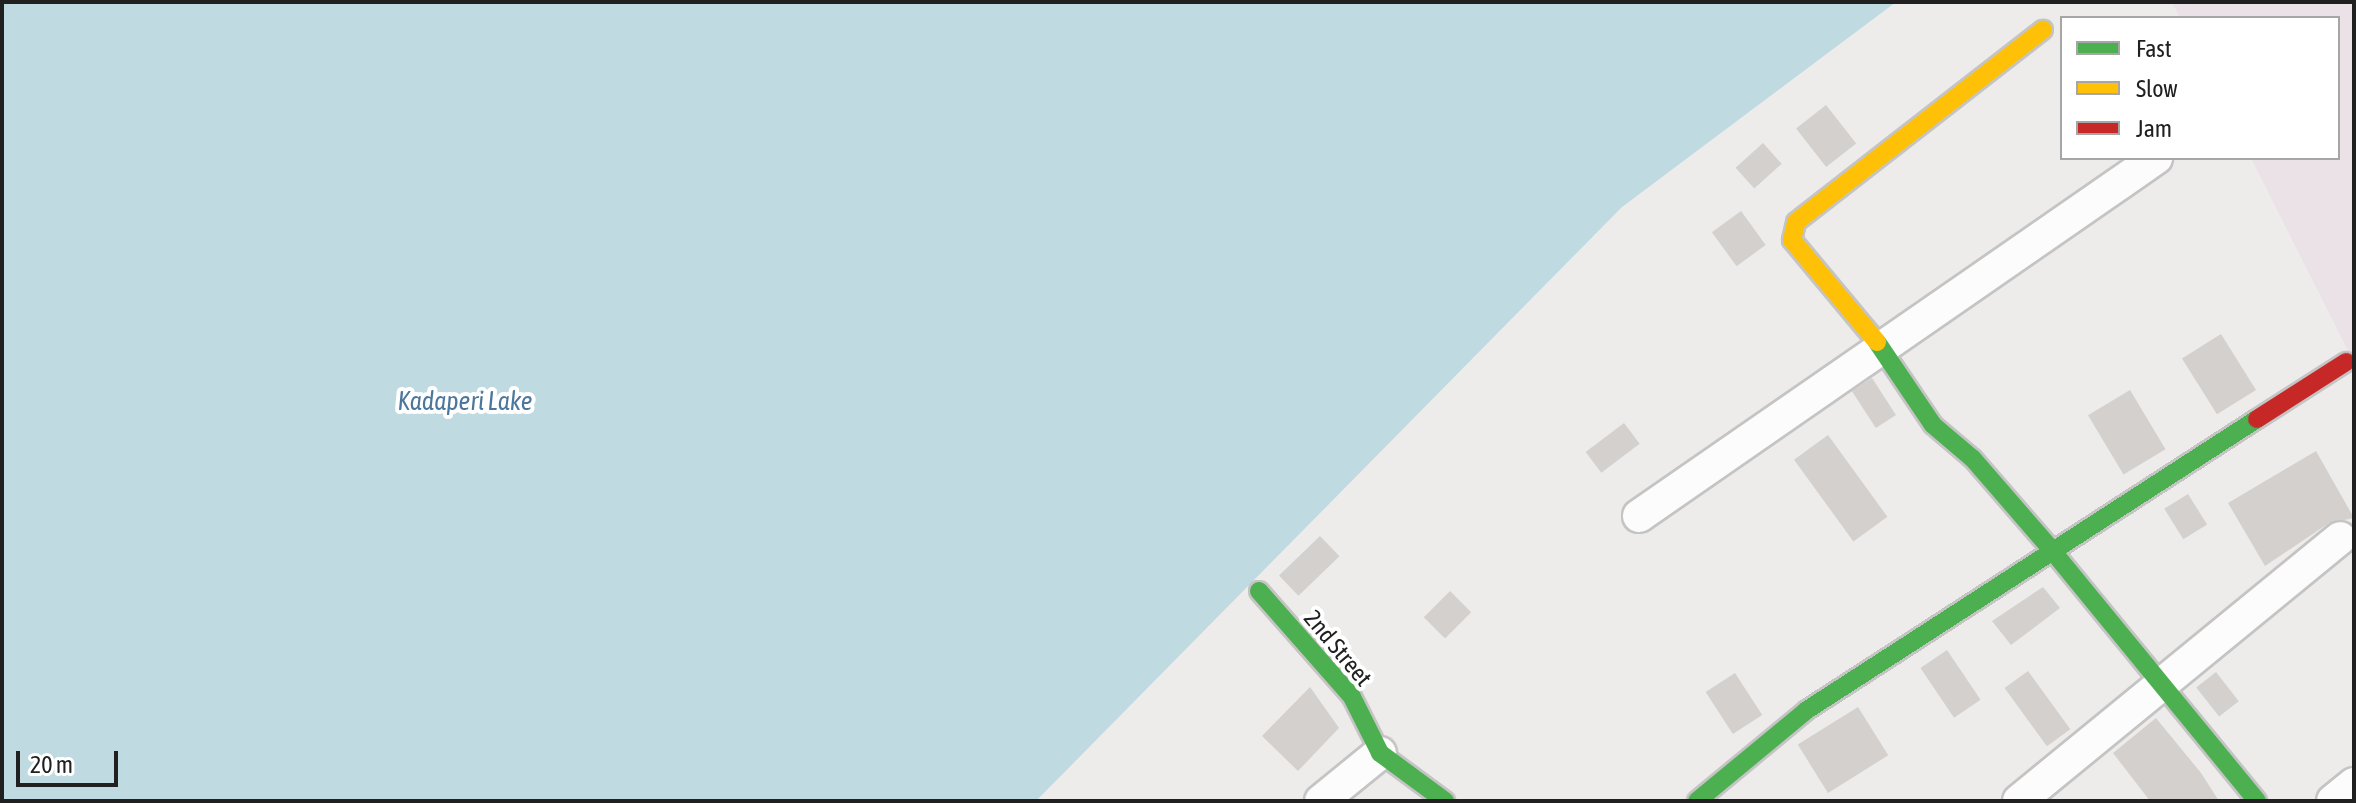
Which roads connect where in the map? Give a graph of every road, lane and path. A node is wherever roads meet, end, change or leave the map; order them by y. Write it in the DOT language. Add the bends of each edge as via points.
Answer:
graph roads {
  1 [pos="2043,30"];
  2 [pos="2153,160"];
  3 [pos="1884,351"];
  4 [pos="2346,362"];
  5 [pos="1639,516"];
  6 [pos="2340,538"];
  7 [pos="2050,548"];
  8 [pos="1259,591"];
  9 [pos="2158,687"];
  10 [pos="1380,753"];
  11 [pos="2354,784"];
  12 [pos="1321,801"];
  13 [pos="1445,801"];
  14 [pos="1697,801"];
  15 [pos="2019,801"];
  16 [pos="2257,801"];
  17 [pos="2333,801"];
  1 -- 3 [label="street" via="1796,222 1792,240"];
  2 -- 3 [label="street"];
  3 -- 5 [label="street"];
  3 -- 7 [label="street" via="1933,425 1973,459"];
  4 -- 7 [label="street"];
  6 -- 9 [label="street"];
  7 -- 9 [label="street"];
  7 -- 14 [label="street" via="1807,710"];
  8 -- 10 [label="street, 2nd Street" via="1352,697"];
  9 -- 15 [label="street"];
  9 -- 16 [label="street"];
  10 -- 12 [label="street"];
  10 -- 13 [label="street, 2nd Street"];
  11 -- 17 [label="street"];
}
